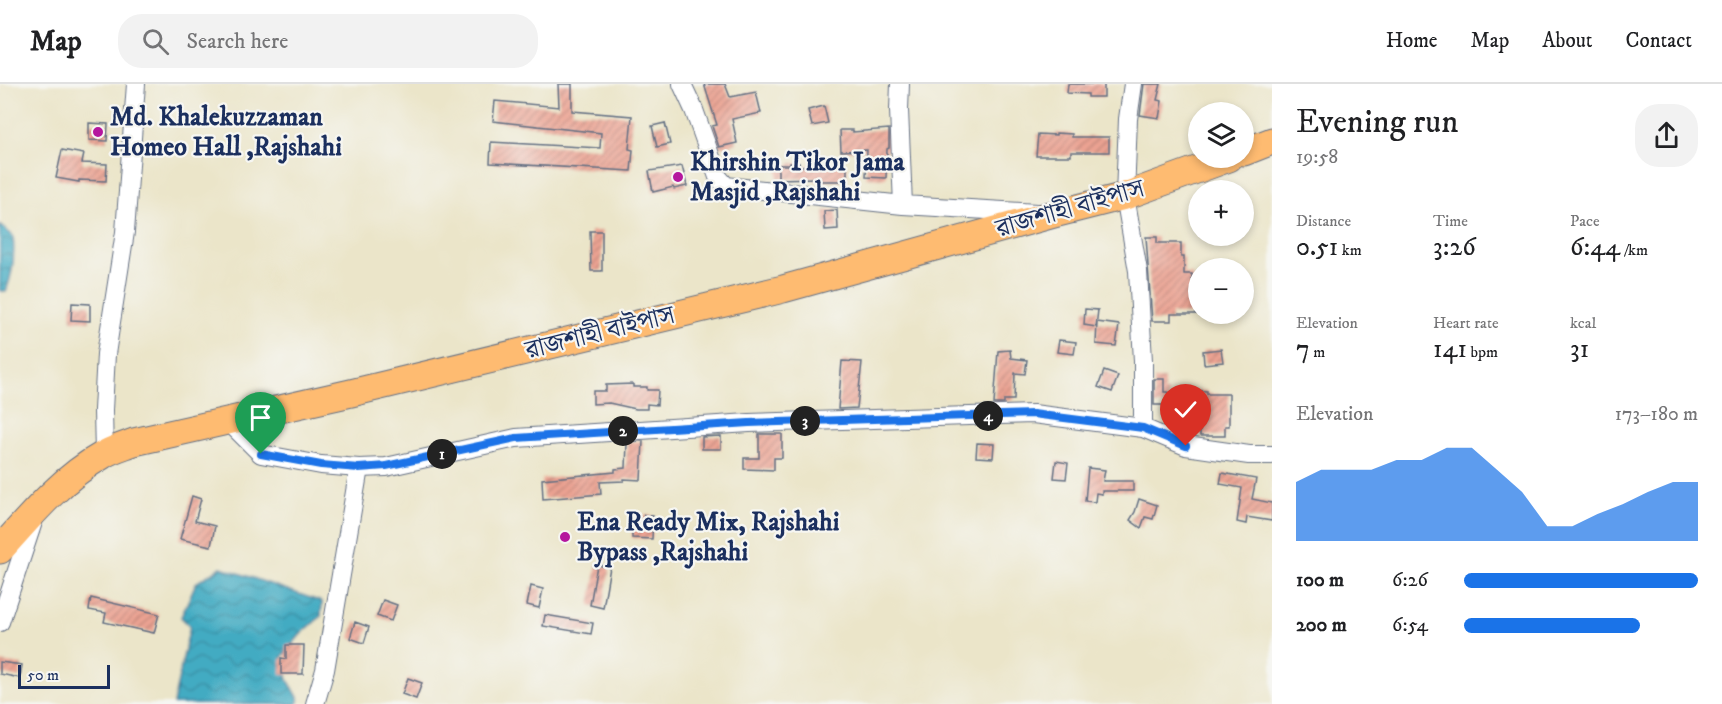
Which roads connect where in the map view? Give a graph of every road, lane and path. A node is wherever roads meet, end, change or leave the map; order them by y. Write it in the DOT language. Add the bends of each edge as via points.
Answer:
graph roads {
  1 [pos="136,84"];
  2 [pos="682,84"];
  3 [pos="900,84"];
  4 [pos="1133,84"];
  5 [pos="1272,141"];
  6 [pos="1254,148"];
  7 [pos="1202,168"];
  8 [pos="1125,196"];
  9 [pos="903,205"];
  10 [pos="1054,214"];
  11 [pos="228,421"];
  12 [pos="1143,428"];
  13 [pos="104,454"];
  14 [pos="1272,455"];
  15 [pos="359,468"];
  16 [pos="38,508"];
  17 [pos="0,550"];
  18 [pos="0,622"];
  19 [pos="315,704"];
  1 -- 13 [label="street" via="125,232 106,354"];
  2 -- 9 [label="street" via="718,177 726,186"];
  3 -- 9 [label="street"];
  4 -- 8 [label="street"];
  5 -- 6 [label="highway"];
  7 -- 8 [label="highway, রাজশাহী বাইপাস"];
  8 -- 10 [label="highway, রাজশাহী বাইপাস"];
  8 -- 12 [label="street" via="1138,271"];
  9 -- 10 [label="street"];
  10 -- 11 [label="highway, রাজশাহী বাইপাস" via="783,289"];
  11 -- 13 [label="highway, রাজশাহী বাইপাস" via="134,442"];
  11 -- 15 [label="street" via="261,454"];
  12 -- 14 [label="street" via="1186,446"];
  12 -- 15 [label="street" via="1033,414 749,423 516,438 386,466"];
  13 -- 16 [label="highway, রাজশাহী বাইপাস" via="70,477"];
  15 -- 19 [label="street" via="325,670"];
  16 -- 17 [label="highway, রাজশাহী বাইপাস"];
  16 -- 18 [label="street"];
}
